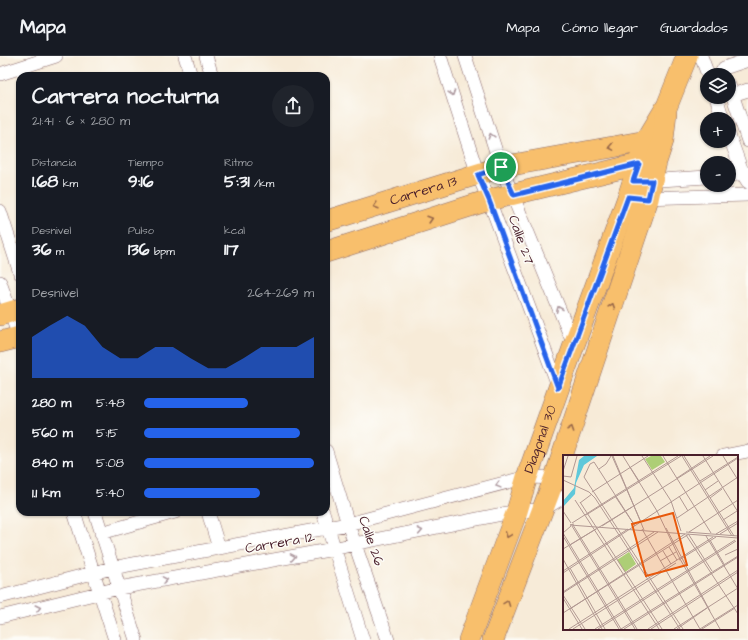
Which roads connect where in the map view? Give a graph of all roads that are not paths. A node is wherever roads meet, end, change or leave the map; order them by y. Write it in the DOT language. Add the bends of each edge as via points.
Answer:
graph roads {
  1 [pos="56,56"];
  2 [pos="184,56"];
  3 [pos="206,56"];
  4 [pos="440,56"];
  5 [pos="465,56"];
  6 [pos="687,56"];
  7 [pos="702,56"];
  8 [pos="748,60"];
  9 [pos="706,68"];
  10 [pos="722,68"];
  11 [pos="190,72"];
  12 [pos="211,72"];
  13 [pos="0,74"];
  14 [pos="748,90"];
  15 [pos="736,91"];
  16 [pos="735,104"];
  17 [pos="654,141"];
  18 [pos="748,142"];
  19 [pos="734,148"];
  20 [pos="501,167"];
  21 [pos="478,175"];
  22 [pos="736,175"];
  23 [pos="746,176"];
  24 [pos="700,177"];
  25 [pos="643,181"];
  26 [pos="514,195"];
  27 [pos="748,195"];
  28 [pos="489,200"];
  29 [pos="0,211"];
  30 [pos="330,220"];
  31 [pos="330,251"];
  32 [pos="16,261"];
  33 [pos="0,282"];
  34 [pos="10,312"];
  35 [pos="15,339"];
  36 [pos="574,345"];
  37 [pos="558,388"];
  38 [pos="748,451"];
  39 [pos="566,455"];
  40 [pos="728,455"];
  41 [pos="330,464"];
  42 [pos="563,464"];
  43 [pos="527,477"];
  44 [pos="559,478"];
  45 [pos="563,498"];
  46 [pos="542,510"];
  47 [pos="517,511"];
  48 [pos="75,516"];
  49 [pos="96,516"];
  50 [pos="161,516"];
  51 [pos="209,516"];
  52 [pos="324,516"];
  53 [pos="348,524"];
  54 [pos="328,527"];
  55 [pos="101,533"];
  56 [pos="354,544"];
  57 [pos="219,548"];
  58 [pos="334,549"];
  59 [pos="112,568"];
  60 [pos="94,573"];
  61 [pos="119,588"];
  62 [pos="100,593"];
  63 [pos="0,597"];
  64 [pos="0,617"];
  65 [pos="115,640"];
  66 [pos="136,640"];
  67 [pos="363,640"];
  68 [pos="388,640"];
  69 [pos="469,640"];
  70 [pos="494,640"];
  1 -- 13 [label="street"];
  2 -- 11 [label="street"];
  3 -- 12 [label="street"];
  4 -- 21 [label="street, Calle 27, one-way"];
  20 -- 5 [label="street, Calle 27, one-way"];
  6 -- 17 [label="main road, Diagonal 30"];
  7 -- 9 [label="street"];
  8 -- 10 [label="street"];
  14 -- 15 [label="street"];
  16 -- 18 [label="street"];
  17 -- 20 [label="main road, Carrera 13, one-way"];
  17 -- 25 [label="main road, Diagonal 30"];
  19 -- 23 [label="street"];
  20 -- 21 [label="main road, Carrera 13"];
  20 -- 26 [label="street, Calle 27"];
  21 -- 28 [label="street, Calle 27"];
  21 -- 30 [label="main road, Carrera 13, one-way"];
  22 -- 23 [label="street"];
  24 -- 25 [label="street"];
  25 -- 26 [label="main road, Carrera 13"];
  25 -- 27 [label="street"];
  25 -- 36 [label="main road, Diagonal 30"];
  39 -- 25 [label="main road, Diagonal 30, one-way"];
  26 -- 28 [label="main road, Carrera 13"];
  36 -- 26 [label="street, Calle 27, one-way"];
  31 -- 28 [label="main road, Carrera 13, one-way"];
  28 -- 37 [label="street, Calle 27"];
  29 -- 32 [label="street"];
  33 -- 34 [label="street"];
  34 -- 35 [label="street"];
  36 -- 37 [label="main road, Diagonal 30"];
  37 -- 43 [label="main road, Diagonal 30"];
  38 -- 40 [label="street"];
  41 -- 53 [label="street, Calle 26"];
  44 -- 42 [label="main road, Diagonal 30, one-way"];
  43 -- 44 [label="street, Carrera 12"];
  43 -- 47 [label="main road, Diagonal 30"];
  43 -- 53 [label="street, Carrera 12, one-way"];
  44 -- 46 [label="main road, Diagonal 30"];
  45 -- 46 [label="street, Carrera 12"];
  46 -- 47 [label="street, Carrera 12"];
  70 -- 46 [label="main road, Diagonal 30, one-way"];
  56 -- 47 [label="street, Carrera 12, one-way"];
  47 -- 69 [label="main road, Diagonal 30, one-way"];
  48 -- 60 [label="street"];
  49 -- 55 [label="street"];
  50 -- 55 [label="street"];
  51 -- 57 [label="street"];
  52 -- 54 [label="street"];
  53 -- 54 [label="street, Carrera 12"];
  53 -- 56 [label="street, Calle 26"];
  54 -- 57 [label="street, Carrera 12"];
  54 -- 58 [label="street"];
  55 -- 59 [label="street"];
  56 -- 58 [label="street, Carrera 12"];
  56 -- 68 [label="street, Calle 26"];
  57 -- 59 [label="street, Carrera 12"];
  61 -- 58 [label="street, Carrera 12, one-way"];
  58 -- 67 [label="street"];
  59 -- 60 [label="street, Carrera 12"];
  59 -- 61 [label="street"];
  60 -- 62 [label="street"];
  60 -- 63 [label="street, Carrera 12"];
  61 -- 62 [label="street, Carrera 12"];
  61 -- 66 [label="street"];
  64 -- 62 [label="street, Carrera 12, one-way"];
  62 -- 65 [label="street"];
}
